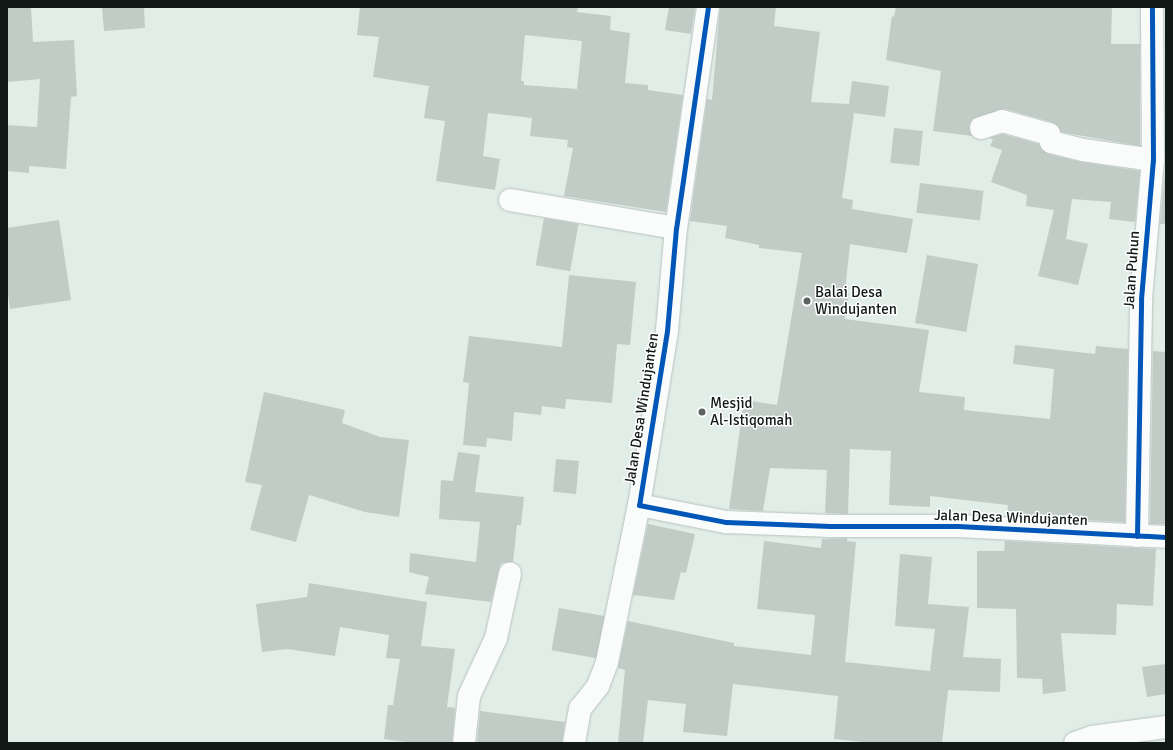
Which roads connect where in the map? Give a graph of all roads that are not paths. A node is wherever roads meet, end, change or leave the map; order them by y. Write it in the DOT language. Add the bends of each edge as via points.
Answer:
graph roads {
  1 [pos="708,7"];
  2 [pos="1152,7"];
  3 [pos="981,128"];
  4 [pos="1153,160"];
  5 [pos="510,200"];
  6 [pos="676,228"];
  7 [pos="639,505"];
  8 [pos="1136,536"];
  9 [pos="1166,537"];
  10 [pos="510,574"];
  11 [pos="1166,727"];
  12 [pos="464,743"];
  13 [pos="574,743"];
  14 [pos="1075,743"];
  1 -- 6 [label="street, Jalan Desa Windujanten"];
  2 -- 4 [label="street, Jalan Puhun"];
  3 -- 4 [label="street" via="1002,121 1049,134 1051,142 1083,150"];
  4 -- 8 [label="street, Jalan Puhun" via="1141,299"];
  5 -- 6 [label="street"];
  6 -- 7 [label="street, Jalan Desa Windujanten" via="667,331"];
  7 -- 8 [label="street, Jalan Desa Windujanten" via="726,522 830,526 958,526"];
  7 -- 13 [label="street" via="607,662 598,686 580,709"];
  8 -- 9 [label="street, Jalan Desa Windujanten"];
  10 -- 12 [label="street" via="496,638 469,696"];
  11 -- 14 [label="street" via="1092,737"];
}
